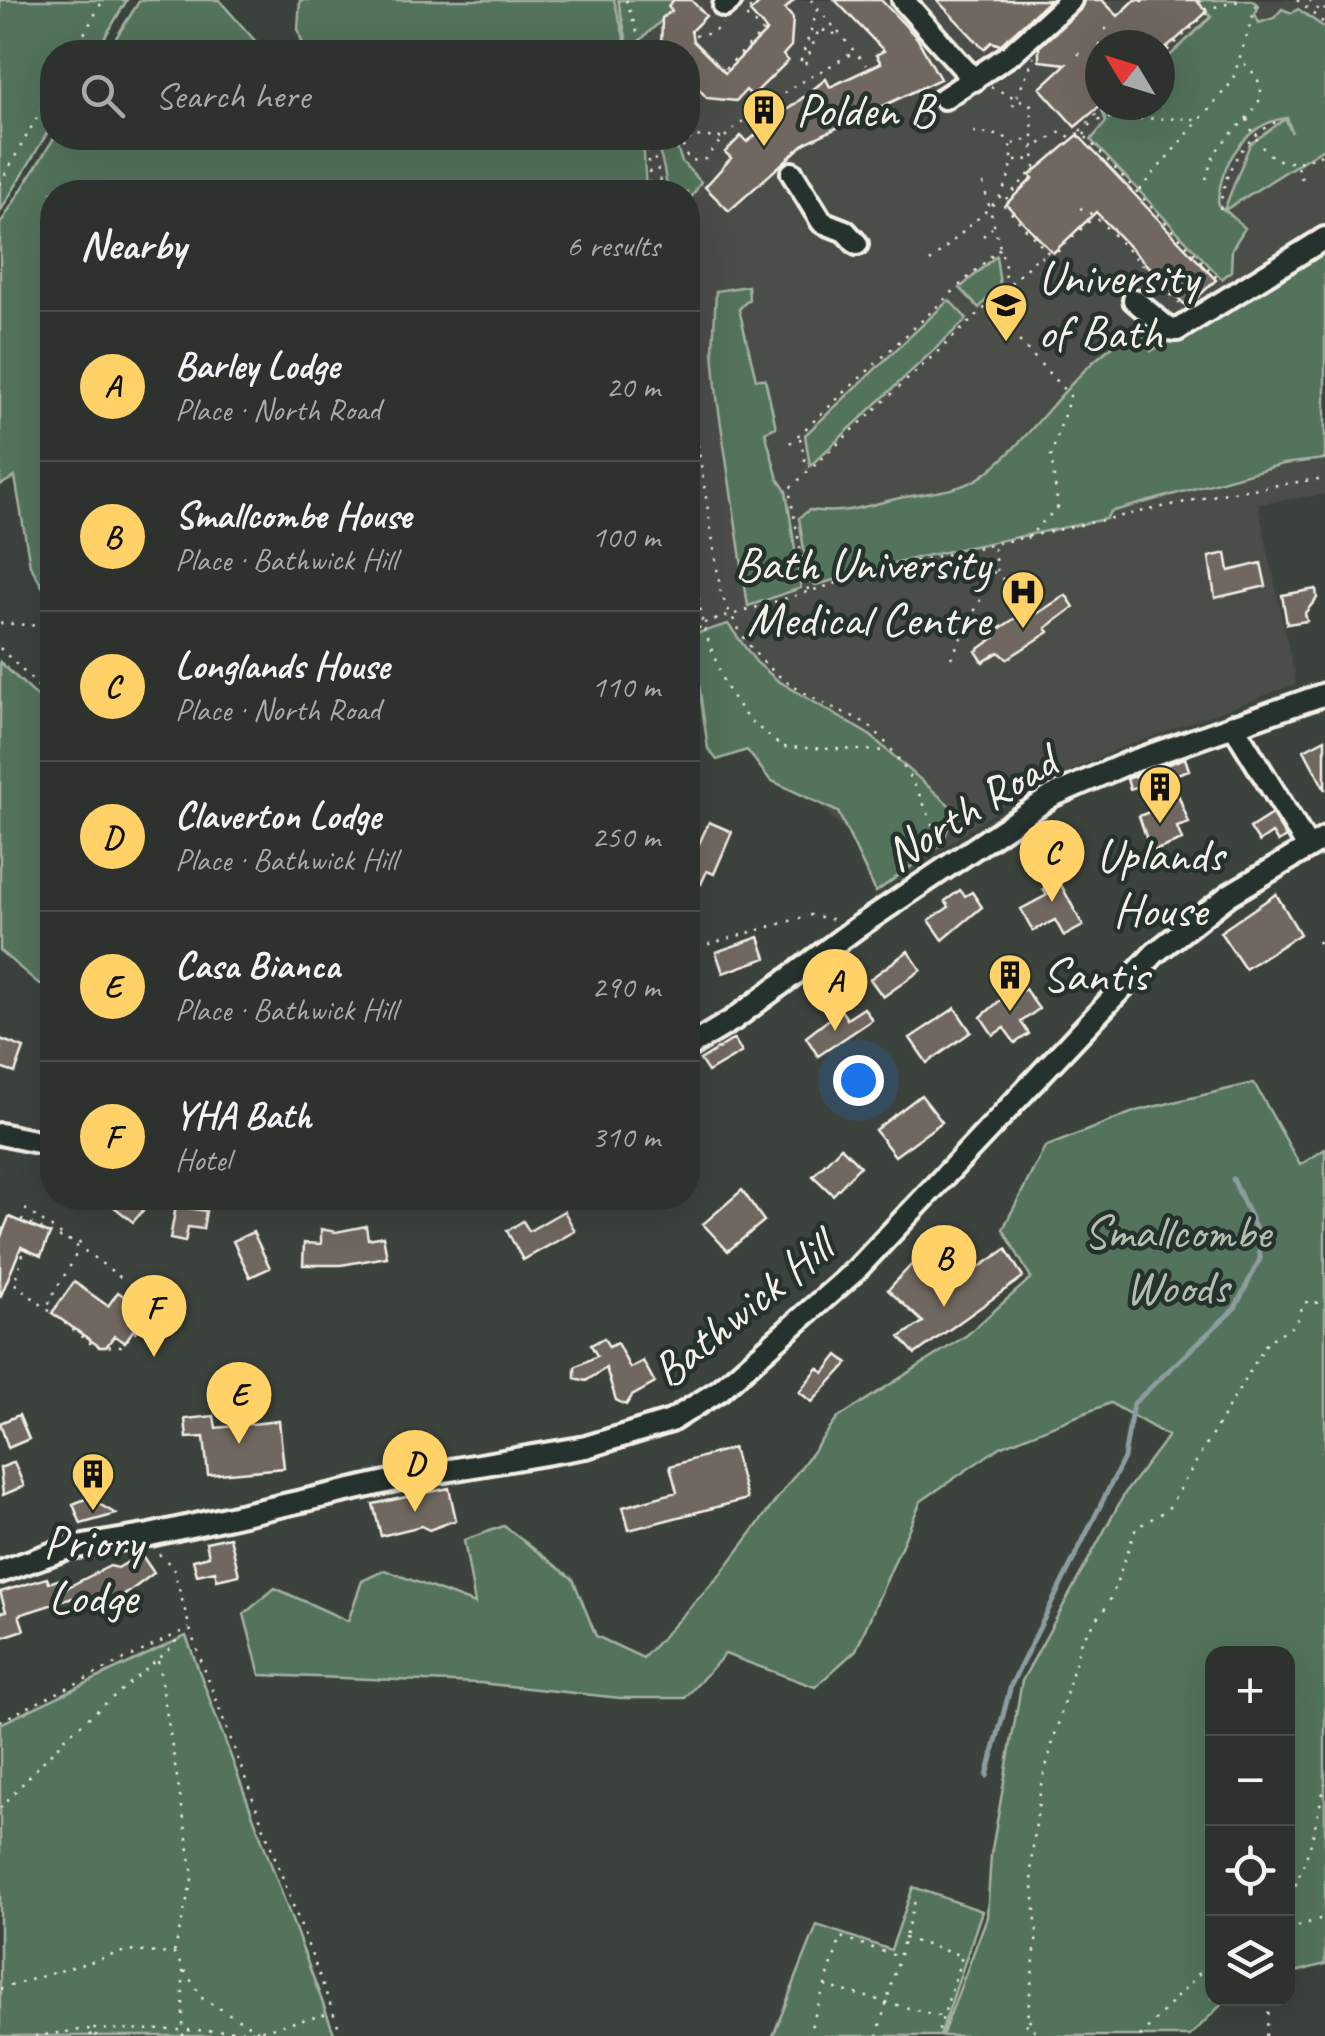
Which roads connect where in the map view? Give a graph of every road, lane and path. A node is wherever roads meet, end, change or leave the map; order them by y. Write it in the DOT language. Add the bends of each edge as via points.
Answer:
graph roads {
  1 [pos="103,0"];
  2 [pos="626,0"];
  3 [pos="812,0"];
  4 [pos="903,0"];
  5 [pos="1071,0"];
  6 [pos="1198,0"];
  7 [pos="1244,0"];
  8 [pos="1258,0"];
  9 [pos="1297,0"];
  10 [pos="1310,0"];
  11 [pos="733,7"];
  12 [pos="1212,8"];
  13 [pos="1325,9"];
  14 [pos="818,10"];
  15 [pos="1325,24"];
  16 [pos="841,36"];
  17 [pos="81,40"];
  18 [pos="640,40"];
  19 [pos="1175,44"];
  20 [pos="854,52"];
  21 [pos="1078,53"];
  22 [pos="1082,58"];
  23 [pos="1240,59"];
  24 [pos="1033,64"];
  25 [pos="866,65"];
  26 [pos="724,69"];
  27 [pos="976,79"];
  28 [pos="944,98"];
  29 [pos="1019,98"];
  30 [pos="1014,106"];
  31 [pos="40,112"];
  32 [pos="1282,119"];
  33 [pos="1093,120"];
  34 [pos="1198,120"];
  35 [pos="1247,120"];
  36 [pos="973,132"];
  37 [pos="1082,134"];
  38 [pos="700,137"];
  39 [pos="1254,137"];
  40 [pos="720,138"];
  41 [pos="1030,139"];
  42 [pos="1012,145"];
  43 [pos="1031,148"];
  44 [pos="649,150"];
  45 [pos="652,150"];
  46 [pos="682,150"];
  47 [pos="1325,152"];
  48 [pos="1033,158"];
  49 [pos="1013,161"];
  50 [pos="1296,165"];
  51 [pos="792,173"];
  52 [pos="1206,179"];
  53 [pos="650,180"];
  54 [pos="661,180"];
  55 [pos="1303,181"];
  56 [pos="983,182"];
  57 [pos="0,184"];
  58 [pos="1137,192"];
  59 [pos="1080,208"];
  60 [pos="1220,209"];
  61 [pos="987,210"];
  62 [pos="1095,216"];
  63 [pos="993,227"];
  64 [pos="983,236"];
  65 [pos="1325,238"];
  66 [pos="857,244"];
  67 [pos="1000,248"];
  68 [pos="1052,256"];
  69 [pos="930,262"];
  70 [pos="1005,288"];
  71 [pos="1208,290"];
  72 [pos="1134,300"];
  73 [pos="986,306"];
  74 [pos="1186,311"];
  75 [pos="799,435"];
  76 [pos="790,443"];
  77 [pos="700,457"];
  78 [pos="808,471"];
  79 [pos="1325,478"];
  80 [pos="1025,540"];
  81 [pos="993,546"];
  82 [pos="996,568"];
  83 [pos="808,590"];
  84 [pos="700,607"];
  85 [pos="1023,613"];
  86 [pos="0,623"];
  87 [pos="703,625"];
  88 [pos="40,626"];
  89 [pos="700,626"];
  90 [pos="0,648"];
  91 [pos="951,658"];
  92 [pos="40,688"];
  93 [pos="1325,694"];
  94 [pos="1232,726"];
  95 [pos="889,750"];
  96 [pos="1316,842"];
  97 [pos="944,866"];
  98 [pos="854,929"];
  99 [pos="1318,941"];
  100 [pos="700,947"];
  101 [pos="1325,955"];
  102 [pos="700,1040"];
  103 [pos="0,1134"];
  104 [pos="40,1142"];
  105 [pos="26,1209"];
  106 [pos="22,1219"];
  107 [pos="72,1239"];
  108 [pos="23,1254"];
  109 [pos="124,1280"];
  110 [pos="1325,1303"];
  111 [pos="47,1311"];
  112 [pos="149,1318"];
  113 [pos="150,1535"];
  114 [pos="0,1572"];
  115 [pos="191,1627"];
  116 [pos="178,1633"];
  117 [pos="158,1661"];
  118 [pos="0,1721"];
  119 [pos="1325,1784"];
  120 [pos="0,1808"];
  121 [pos="1295,1887"];
  122 [pos="915,1901"];
  123 [pos="1325,1916"];
  124 [pos="1295,1927"];
  125 [pos="904,1938"];
  126 [pos="174,1954"];
  127 [pos="899,1957"];
  128 [pos="1205,1967"];
  129 [pos="183,1968"];
  130 [pos="824,1986"];
  131 [pos="0,1989"];
  132 [pos="886,2003"];
  133 [pos="1269,2006"];
  134 [pos="330,2013"];
  135 [pos="943,2017"];
  136 [pos="1028,2018"];
  137 [pos="87,2029"];
  138 [pos="258,2031"];
  139 [pos="183,2035"];
  140 [pos="35,2036"];
  141 [pos="78,2036"];
  142 [pos="94,2036"];
  143 [pos="268,2036"];
  144 [pos="342,2036"];
  145 [pos="808,2036"];
  146 [pos="876,2036"];
  147 [pos="937,2036"];
  148 [pos="1024,2036"];
  149 [pos="1037,2036"];
  150 [pos="1140,2036"];
  151 [pos="1266,2036"];
  1 -- 17 [label="path"];
  2 -- 18 [label="path"];
  3 -- 14 [label="path"];
  4 -- 27 [label="street"];
  5 -- 27 [label="street"];
  6 -- 12 [label="path"];
  7 -- 12 [label="path"];
  8 -- 23 [label="path"];
  9 -- 15 [label="path"];
  10 -- 13 [label="path" via="1321,13"];
  11 -- 26 [label="path" via="763,32"];
  12 -- 19 [label="path"];
  14 -- 16 [label="path"];
  14 -- 16 [label="path" via="800,63 818,29"];
  16 -- 20 [label="path"];
  20 -- 25 [label="path"];
  20 -- 40 [label="path"];
  21 -- 22 [label="path"];
  23 -- 34 [label="path" via="1232,82"];
  23 -- 35 [label="path" via="1261,88"];
  24 -- 29 [label="path"];
  27 -- 28 [label="street"];
  27 -- 29 [label="path"];
  29 -- 30 [label="path"];
  29 -- 41 [label="path" via="1031,105"];
  31 -- 57 [label="path"];
  32 -- 39 [label="path"];
  33 -- 37 [label="path"];
  34 -- 37 [label="path" via="1104,118"];
  34 -- 58 [label="path"];
  35 -- 39 [label="path"];
  35 -- 52 [label="path" via="1216,152"];
  36 -- 42 [label="path" via="1004,136"];
  37 -- 43 [label="path" via="1061,132"];
  37 -- 58 [label="path"];
  38 -- 40 [label="path"];
  39 -- 50 [label="path" via="1269,154"];
  39 -- 60 [label="path" via="1234,160"];
  40 -- 46 [label="path" via="705,159 690,162"];
  41 -- 42 [label="path"];
  41 -- 43 [label="path"];
  42 -- 49 [label="path"];
  43 -- 48 [label="path"];
  44 -- 53 [label="path"];
  45 -- 54 [label="path"];
  47 -- 50 [label="path"];
  48 -- 49 [label="path"];
  48 -- 68 [label="path" via="1035,168 1002,203"];
  49 -- 61 [label="path"];
  50 -- 55 [label="path"];
  51 -- 66 [label="street" via="822,222"];
  56 -- 61 [label="path"];
  58 -- 71 [label="path" via="1219,280"];
  59 -- 62 [label="path"];
  61 -- 63 [label="path"];
  61 -- 69 [label="path"];
  62 -- 68 [label="path"];
  62 -- 74 [label="path"];
  63 -- 64 [label="path"];
  63 -- 67 [label="path"];
  65 -- 72 [label="street" via="1177,330"];
  67 -- 70 [label="path"];
  67 -- 75 [label="path"];
  68 -- 70 [label="path" via="1044,260 1040,254"];
  70 -- 73 [label="path"];
  73 -- 78 [label="path"];
  73 -- 80 [label="path" via="1070,396 1051,456 1058,507"];
  75 -- 76 [label="path"];
  75 -- 78 [label="path"];
  77 -- 95 [label="path" via="722,594 750,651 788,685 872,728"];
  78 -- 83 [label="path" via="788,489"];
  79 -- 80 [label="path" via="1226,493"];
  80 -- 81 [label="path"];
  81 -- 82 [label="path"];
  81 -- 83 [label="path"];
  82 -- 85 [label="path"];
  82 -- 91 [label="path"];
  83 -- 87 [label="path, bridge"];
  84 -- 87 [label="path"];
  86 -- 88 [label="path"];
  87 -- 89 [label="path"];
  87 -- 95 [label="path" via="726,686 747,718 782,747"];
  90 -- 92 [label="path"];
  93 -- 94 [label="street, North Road"];
  94 -- 96 [label="street"];
  94 -- 97 [label="street, North Road" via="1052,796"];
  95 -- 97 [label="path" via="930,812"];
  96 -- 113 [label="street, Bathwick Hill" via="1218,903 1155,953 855,1271 720,1390 671,1421 586,1447 408,1477"];
  97 -- 98 [label="street, North Road"];
  98 -- 100 [label="path" via="811,915"];
  98 -- 102 [label="street, North Road"];
  99 -- 101 [label="path"];
  103 -- 104 [label="street"];
  105 -- 107 [label="path"];
  106 -- 107 [label="path"];
  107 -- 109 [label="path"];
  107 -- 111 [label="path" via="78,1253"];
  108 -- 111 [label="path" via="14,1283"];
  110 -- 136 [label="path" via="1304,1302 1296,1324 1268,1341 1168,1508 1136,1528 1108,1603 1081,1642 1041,1785"];
  111 -- 112 [label="path" via="104,1350 127,1341"];
  113 -- 114 [label="street, Bathwick Hill" via="64,1549"];
  113 -- 115 [label="path" via="154,1550 173,1567"];
  115 -- 116 [label="path"];
  115 -- 134 [label="path"];
  116 -- 117 [label="path"];
  116 -- 118 [label="path"];
  117 -- 120 [label="path" via="68,1734"];
  117 -- 126 [label="path" via="193,1875"];
  119 -- 121 [label="path"];
  122 -- 125 [label="path"];
  123 -- 124 [label="path"];
  125 -- 127 [label="path"];
  125 -- 135 [label="path" via="962,1956"];
  126 -- 129 [label="path"];
  126 -- 131 [label="path" via="94,1958"];
  127 -- 130 [label="path" via="841,1937"];
  127 -- 132 [label="path"];
  128 -- 150 [label="path"];
  129 -- 138 [label="path" via="202,1999"];
  129 -- 139 [label="path"];
  130 -- 132 [label="path"];
  130 -- 145 [label="path"];
  132 -- 135 [label="path"];
  132 -- 146 [label="path"];
  133 -- 151 [label="path"];
  134 -- 138 [label="path"];
  134 -- 144 [label="path"];
  135 -- 147 [label="path"];
  136 -- 148 [label="path"];
  136 -- 149 [label="path"];
  137 -- 139 [label="path"];
  137 -- 140 [label="path"];
  137 -- 141 [label="path"];
  137 -- 142 [label="path"];
  138 -- 139 [label="path"];
  138 -- 143 [label="path"];
}
